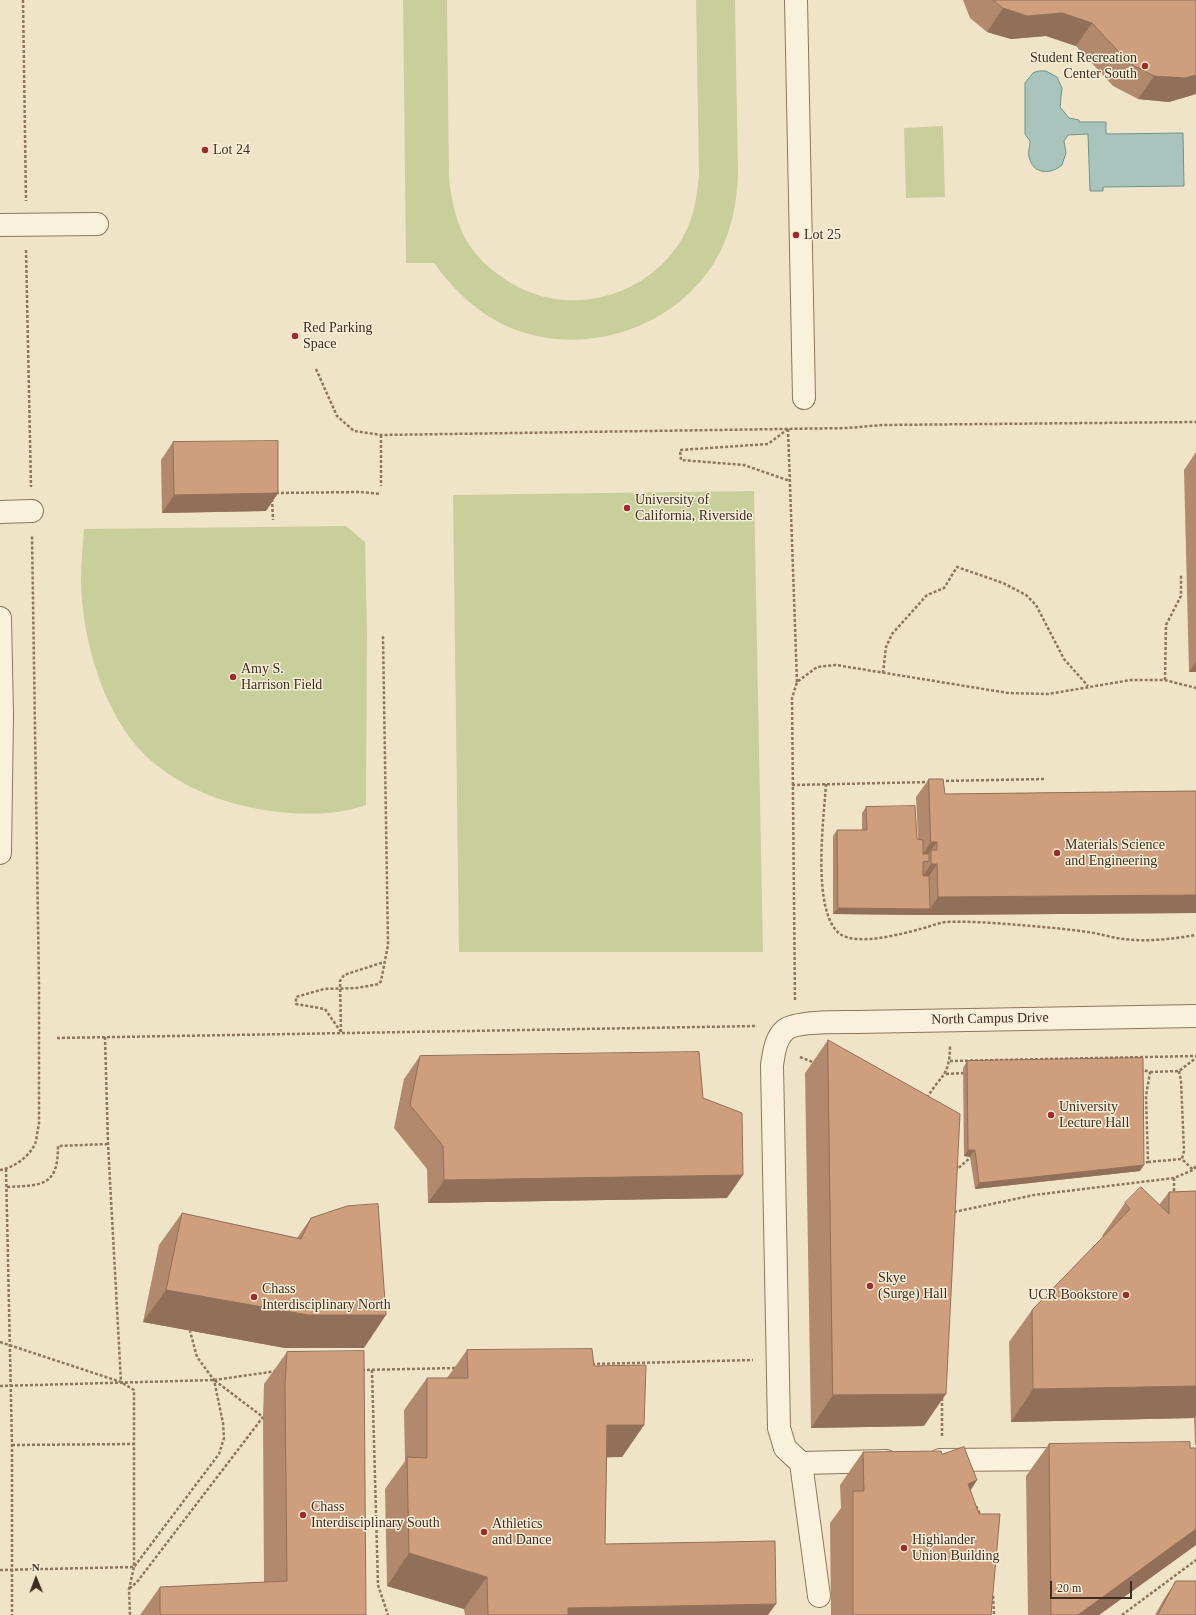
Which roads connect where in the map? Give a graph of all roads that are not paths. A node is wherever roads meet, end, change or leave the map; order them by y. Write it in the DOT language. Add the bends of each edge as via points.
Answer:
graph roads {
  1 [pos="796,0"];
  2 [pos="97,224"];
  3 [pos="0,225"];
  4 [pos="804,398"];
  5 [pos="32,511"];
  6 [pos="0,512"];
  7 [pos="0,618"];
  8 [pos="0,853"];
  9 [pos="1196,1016"];
  10 [pos="1085,1459"];
  11 [pos="802,1462"];
  12 [pos="819,1596"];
  1 -- 4 [label="street"];
  2 -- 3 [label="street"];
  5 -- 6 [label="street"];
  7 -- 8 [label="street"];
  9 -- 11 [label="street, North Campus Drive" via="856,1022 801,1024 785,1030 776,1044 772,1065 778,1428 785,1448"];
  10 -- 11 [label="street"];
  11 -- 12 [label="street"];
}
